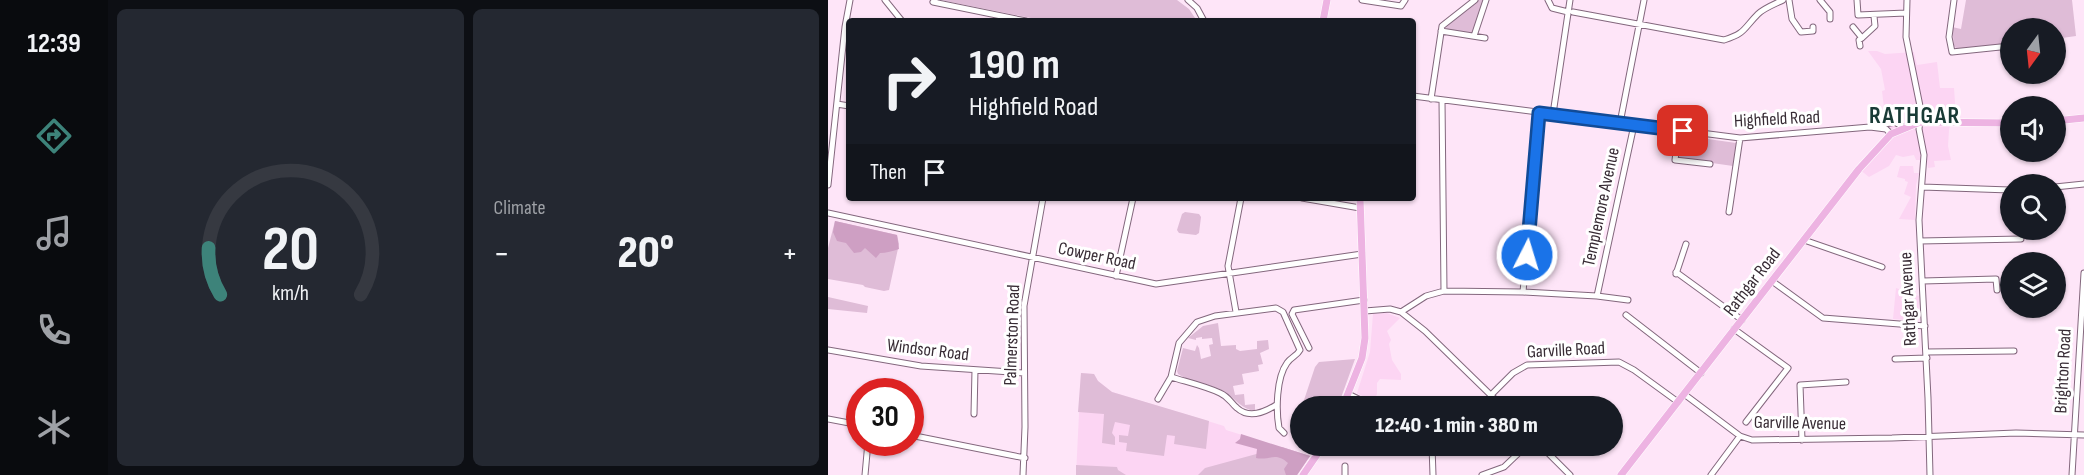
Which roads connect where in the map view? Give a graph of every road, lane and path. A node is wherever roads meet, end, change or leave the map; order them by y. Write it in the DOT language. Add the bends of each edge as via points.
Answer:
graph roads {
  1 [pos="850,0"];
  2 [pos="885,0"];
  3 [pos="935,0"];
  4 [pos="1188,0"];
  5 [pos="1327,0"];
  6 [pos="1362,0"];
  7 [pos="1405,0"];
  8 [pos="1475,0"];
  9 [pos="1486,0"];
  10 [pos="1548,0"];
  11 [pos="1570,0"];
  12 [pos="1644,0"];
  13 [pos="1783,0"];
  14 [pos="1789,0"];
  15 [pos="1820,0"];
  16 [pos="1857,0"];
  17 [pos="1907,0"];
  18 [pos="1954,0"];
  19 [pos="1570,12"];
  20 [pos="1906,13"];
  21 [pos="1874,15"];
  22 [pos="848,18"];
  23 [pos="900,18"];
  24 [pos="1011,18"];
  25 [pos="1202,18"];
  26 [pos="1324,18"];
  27 [pos="1830,19"];
  28 [pos="1639,24"];
  29 [pos="1852,27"];
  30 [pos="1441,31"];
  31 [pos="846,32"];
  32 [pos="1813,32"];
  33 [pos="1474,36"];
  34 [pos="1485,38"];
  35 [pos="1862,38"];
  36 [pos="1860,46"];
  37 [pos="2000,47"];
  38 [pos="1416,96"];
  39 [pos="1431,99"];
  40 [pos="1442,100"];
  41 [pos="837,104"];
  42 [pos="846,106"];
  43 [pos="1539,113"];
  44 [pos="1553,114"];
  45 [pos="2084,118"];
  46 [pos="2066,120"];
  47 [pos="1920,122"];
  48 [pos="1620,123"];
  49 [pos="2000,123"];
  50 [pos="1634,124"];
  51 [pos="1870,127"];
  52 [pos="1904,128"];
  53 [pos="1679,130"];
  54 [pos="1891,134"];
  55 [pos="1740,138"];
  56 [pos="1710,164"];
  57 [pos="2084,184"];
  58 [pos="828,185"];
  59 [pos="2066,186"];
  60 [pos="1922,187"];
  61 [pos="2000,190"];
  62 [pos="1042,201"];
  63 [pos="1132,201"];
  64 [pos="1240,201"];
  65 [pos="1319,201"];
  66 [pos="1360,201"];
  67 [pos="1360,208"];
  68 [pos="1729,212"];
  69 [pos="828,213"];
  70 [pos="1804,240"];
  71 [pos="2000,240"];
  72 [pos="1920,242"];
  73 [pos="1686,244"];
  74 [pos="1362,254"];
  75 [pos="1032,257"];
  76 [pos="1882,267"];
  77 [pos="2084,273"];
  78 [pos="1229,274"];
  79 [pos="1116,276"];
  80 [pos="1772,281"];
  81 [pos="1923,281"];
  82 [pos="1996,290"];
  83 [pos="1444,291"];
  84 [pos="1523,292"];
  85 [pos="1597,296"];
  86 [pos="1364,300"];
  87 [pos="1628,300"];
  88 [pos="1365,311"];
  89 [pos="1236,312"];
  90 [pos="1401,312"];
  91 [pos="1626,315"];
  92 [pos="1742,320"];
  93 [pos="1925,326"];
  94 [pos="1734,330"];
  95 [pos="1309,348"];
  96 [pos="828,350"];
  97 [pos="2014,351"];
  98 [pos="1926,355"];
  99 [pos="1895,359"];
  100 [pos="975,370"];
  101 [pos="1024,373"];
  102 [pos="1701,373"];
  103 [pos="1171,377"];
  104 [pos="1846,382"];
  105 [pos="1348,394"];
  106 [pos="1684,394"];
  107 [pos="1491,395"];
  108 [pos="1352,396"];
  109 [pos="1158,399"];
  110 [pos="1678,402"];
  111 [pos="1276,405"];
  112 [pos="974,414"];
  113 [pos="828,420"];
  114 [pos="1746,422"];
  115 [pos="846,423"];
  116 [pos="1284,433"];
  117 [pos="2074,434"];
  118 [pos="2084,435"];
  119 [pos="1740,436"];
  120 [pos="1930,436"];
  121 [pos="924,438"];
  122 [pos="1802,440"];
  123 [pos="867,456"];
  124 [pos="1316,456"];
  125 [pos="1432,456"];
  126 [pos="1516,456"];
  127 [pos="1551,456"];
  128 [pos="1025,458"];
  129 [pos="1345,466"];
  130 [pos="865,475"];
  131 [pos="1023,475"];
  132 [pos="1303,475"];
  133 [pos="1345,475"];
  134 [pos="1433,475"];
  135 [pos="1482,475"];
  136 [pos="1570,475"];
  137 [pos="1621,475"];
  138 [pos="1711,475"];
  139 [pos="1930,475"];
  140 [pos="2072,475"];
  1 -- 22 [label="street"];
  2 -- 23 [label="street"];
  3 -- 24 [label="street"];
  4 -- 25 [label="street"];
  5 -- 26 [label="main road"];
  6 -- 7 [label="street" via="1401,6"];
  8 -- 30 [label="street" via="1442,26"];
  9 -- 33 [label="street"];
  10 -- 19 [label="street" via="1552,9"];
  11 -- 19 [label="street"];
  12 -- 28 [label="street"];
  13 -- 28 [label="street" via="1759,12 1740,34 1724,40"];
  14 -- 32 [label="street" via="1792,19 1802,32"];
  15 -- 27 [label="street" via="1830,12"];
  16 -- 21 [label="street" via="1858,15"];
  17 -- 20 [label="street, Rathgar Avenue"];
  18 -- 37 [label="street" via="1949,37 1952,52"];
  19 -- 28 [label="street"];
  19 -- 44 [label="street"];
  20 -- 21 [label="street"];
  20 -- 47 [label="street, Rathgar Avenue" via="1906,37"];
  21 -- 35 [label="street" via="1875,26"];
  28 -- 48 [label="street"];
  29 -- 35 [label="street"];
  30 -- 33 [label="street"];
  30 -- 39 [label="street"];
  31 -- 41 [label="street"];
  33 -- 34 [label="street"];
  35 -- 36 [label="street"];
  38 -- 39 [label="street, Highfield Road"];
  39 -- 40 [label="street, Highfield Road"];
  40 -- 43 [label="street, Highfield Road"];
  40 -- 83 [label="street"];
  41 -- 42 [label="street"];
  41 -- 58 [label="street"];
  43 -- 44 [label="street, Highfield Road"];
  43 -- 84 [label="street"];
  44 -- 48 [label="street, Highfield Road"];
  45 -- 46 [label="main road"];
  47 -- 49 [label="main road"];
  47 -- 52 [label="main road, Rathgar Road"];
  47 -- 60 [label="street, Rathgar Avenue"];
  48 -- 50 [label="street, Highfield Road"];
  50 -- 53 [label="street, Highfield Road"];
  50 -- 85 [label="street, Templemore Avenue"];
  51 -- 52 [label="street" via="1895,122"];
  51 -- 54 [label="street, Highfield Road" via="1886,129"];
  51 -- 55 [label="street, Highfield Road"];
  52 -- 54 [label="main road, Rathgar Road"];
  53 -- 55 [label="street, Highfield Road"];
  53 -- 56 [label="street" via="1676,160"];
  54 -- 70 [label="main road, Rathgar Road"];
  55 -- 68 [label="street"];
  57 -- 59 [label="street"];
  60 -- 61 [label="street"];
  60 -- 72 [label="street, Rathgar Avenue"];
  62 -- 75 [label="street, Palmerston Road"];
  63 -- 79 [label="street"];
  64 -- 78 [label="street"];
  65 -- 67 [label="street"];
  66 -- 67 [label="main road"];
  67 -- 74 [label="main road"];
  69 -- 75 [label="street, Cowper Road"];
  70 -- 76 [label="street"];
  70 -- 80 [label="main road, Rathgar Road"];
  71 -- 72 [label="street"];
  72 -- 81 [label="street, Rathgar Avenue"];
  73 -- 92 [label="street" via="1676,274"];
  74 -- 78 [label="street, Cowper Road"];
  74 -- 86 [label="main road"];
  75 -- 79 [label="street, Cowper Road"];
  75 -- 101 [label="street, Palmerston Road" via="1024,306"];
  77 -- 117 [label="street, Brighton Road"];
  78 -- 79 [label="street, Cowper Road" via="1156,284"];
  78 -- 89 [label="street"];
  80 -- 92 [label="main road, Rathgar Road"];
  80 -- 93 [label="street" via="1823,318"];
  81 -- 82 [label="street" via="1996,279"];
  81 -- 93 [label="street, Rathgar Avenue"];
  83 -- 84 [label="street"];
  83 -- 90 [label="street" via="1426,296"];
  84 -- 85 [label="street"];
  85 -- 87 [label="street"];
  86 -- 88 [label="main road"];
  86 -- 95 [label="street" via="1294,310 1292,314"];
  88 -- 90 [label="street"];
  88 -- 105 [label="main road" via="1365,350"];
  89 -- 103 [label="street" via="1197,322 1179,343"];
  89 -- 111 [label="street" via="1276,308 1283,312 1300,350 1283,372"];
  90 -- 107 [label="street"];
  91 -- 102 [label="street"];
  92 -- 94 [label="main road, Rathgar Road"];
  93 -- 98 [label="street, Rathgar Avenue"];
  94 -- 102 [label="main road, Rathgar Road"];
  94 -- 114 [label="street" via="1790,368"];
  96 -- 100 [label="street, Windsor Road"];
  97 -- 98 [label="street"];
  98 -- 99 [label="street"];
  98 -- 120 [label="street, Rathgar Avenue"];
  100 -- 101 [label="street, Windsor Road"];
  100 -- 112 [label="street"];
  101 -- 128 [label="street, Palmerston Road"];
  102 -- 106 [label="main road, Rathgar Road"];
  103 -- 109 [label="street"];
  103 -- 111 [label="street" via="1219,392 1237,408 1254,414"];
  104 -- 122 [label="street" via="1800,385"];
  105 -- 108 [label="street"];
  106 -- 110 [label="main road, Rathgar Road"];
  106 -- 119 [label="street, Garville Avenue"];
  107 -- 110 [label="street, Garville Road" via="1527,365 1619,362"];
  110 -- 137 [label="main road, Rathgar Road"];
  111 -- 116 [label="street" via="1279,428"];
  113 -- 115 [label="street"];
  117 -- 118 [label="street, Garville Avenue"];
  117 -- 120 [label="street, Garville Avenue"];
  117 -- 140 [label="street, Brighton Road"];
  119 -- 122 [label="street, Garville Avenue" via="1752,441"];
  119 -- 138 [label="street"];
  120 -- 122 [label="street, Garville Avenue"];
  120 -- 139 [label="street, Rathgar Avenue"];
  121 -- 128 [label="street"];
  123 -- 130 [label="street"];
  124 -- 132 [label="main road"];
  125 -- 134 [label="street"];
  126 -- 135 [label="street" via="1504,467"];
  127 -- 136 [label="street"];
  128 -- 131 [label="street, Palmerston Road"];
  129 -- 133 [label="street"];
}
